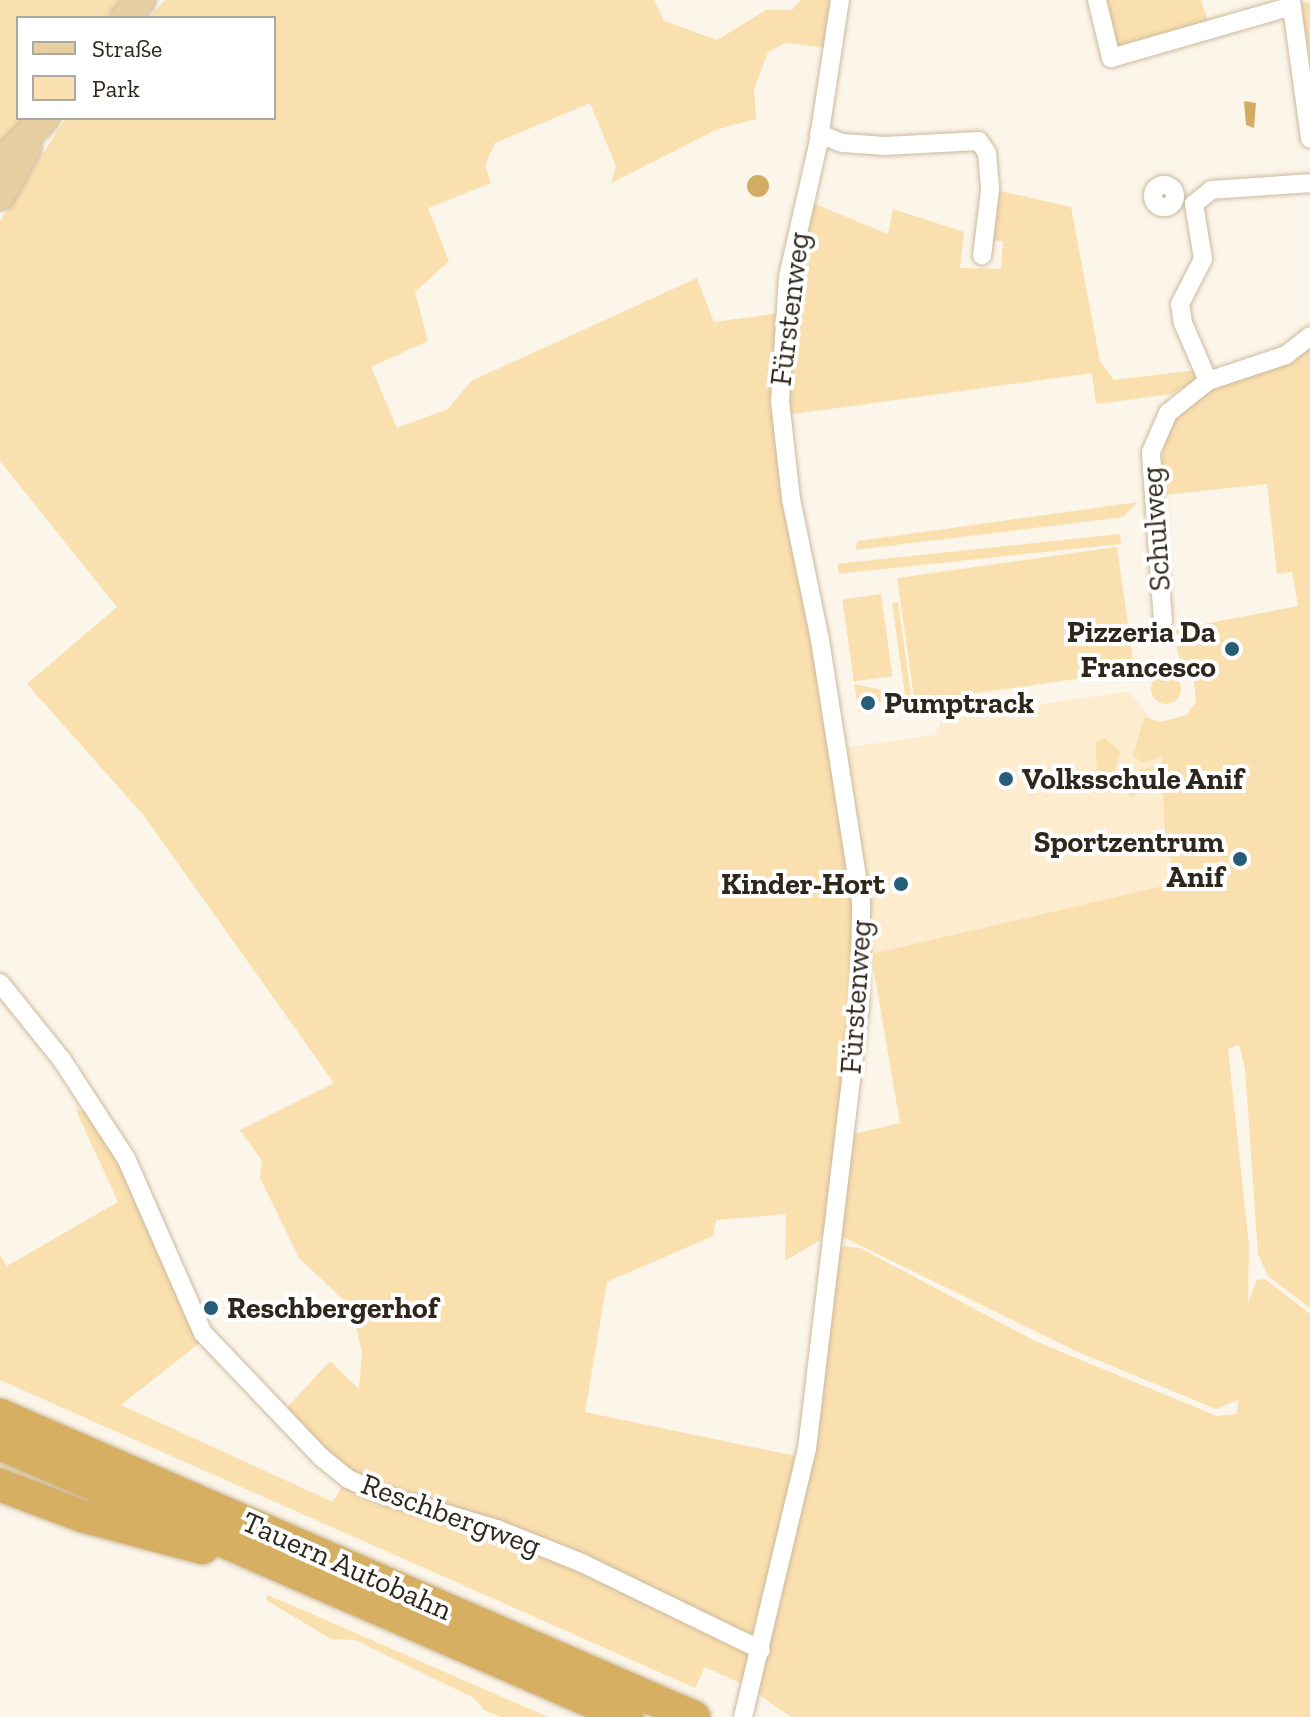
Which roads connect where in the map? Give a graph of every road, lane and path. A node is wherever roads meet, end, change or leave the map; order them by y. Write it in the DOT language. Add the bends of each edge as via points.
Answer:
graph roads {
  1 [pos="141,0"];
  2 [pos="840,0"];
  3 [pos="1097,0"];
  4 [pos="1292,3"];
  5 [pos="127,16"];
  6 [pos="36,129"];
  7 [pos="819,134"];
  8 [pos="1310,139"];
  9 [pos="0,163"];
  10 [pos="1310,183"];
  11 [pos="0,196"];
  12 [pos="1176,199"];
  13 [pos="1194,204"];
  14 [pos="982,256"];
  15 [pos="1310,336"];
  16 [pos="1208,381"];
  17 [pos="1163,621"];
  18 [pos="0,983"];
  19 [pos="0,1397"];
  20 [pos="0,1415"];
  21 [pos="0,1444"];
  22 [pos="71,1446"];
  23 [pos="0,1485"];
  24 [pos="235,1546"];
  25 [pos="761,1650"];
  26 [pos="627,1717"];
  27 [pos="694,1717"];
  28 [pos="743,1717"];
  1 -- 5 [label="main road"];
  2 -- 7 [label="street, Fürstenweg"];
  3 -- 4 [label="street" via="1111,58"];
  4 -- 8 [label="street"];
  6 -- 9 [label="main road" via="11,147"];
  6 -- 11 [label="main road" via="28,155"];
  7 -- 14 [label="street" via="843,143 885,146 979,141 987,153 990,190"];
  7 -- 25 [label="street, Fürstenweg" via="788,277 780,401 791,499 821,646 861,902 861,979 807,1449"];
  10 -- 13 [label="street" via="1211,190"];
  12 -- 13 [label="street"];
  13 -- 16 [label="street" via="1203,259 1180,304"];
  15 -- 16 [label="street, Schulweg" via="1286,355"];
  16 -- 17 [label="street, Schulweg" via="1168,413 1151,452"];
  18 -- 25 [label="street, Reschbergweg" via="62,1060 126,1158 203,1333 321,1457 348,1479 582,1563"];
  19 -- 22 [label="highway" via="47,1421"];
  20 -- 22 [label="highway, Tauern Autobahn"];
  21 -- 24 [label="highway, Tauern Autobahn"];
  22 -- 27 [label="highway, Tauern Autobahn"];
  23 -- 24 [label="highway" via="192,1548"];
  24 -- 26 [label="highway, Tauern Autobahn"];
  25 -- 28 [label="street, Fürstenweg"];
}
